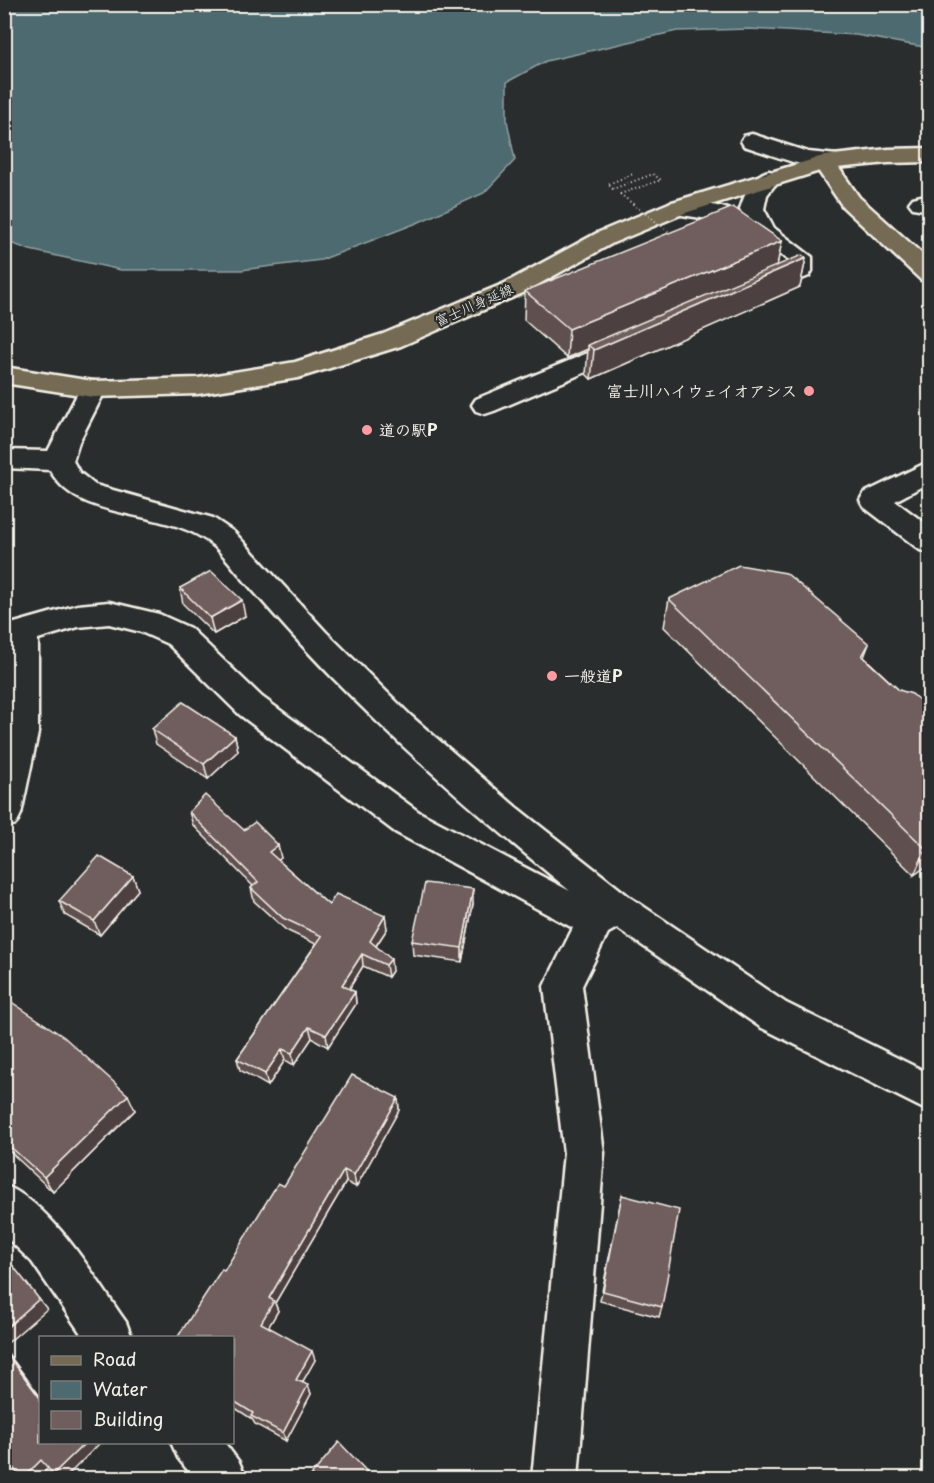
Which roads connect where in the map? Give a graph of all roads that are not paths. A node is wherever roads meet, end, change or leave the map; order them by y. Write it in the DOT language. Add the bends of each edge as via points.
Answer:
graph roads {
  1 [pos="930,155"];
  2 [pos="832,162"];
  3 [pos="769,178"];
  4 [pos="742,188"];
  5 [pos="677,208"];
  6 [pos="763,229"];
  7 [pos="930,275"];
  8 [pos="756,289"];
  9 [pos="648,336"];
  10 [pos="4,375"];
  11 [pos="93,389"];
  12 [pos="485,405"];
  13 [pos="4,459"];
  14 [pos="59,461"];
  15 [pos="930,470"];
  16 [pos="930,543"];
  17 [pos="14,636"];
  18 [pos="4,814"];
  19 [pos="607,916"];
  20 [pos="930,1094"];
  21 [pos="4,1205"];
  22 [pos="109,1336"];
  23 [pos="195,1444"];
  24 [pos="223,1479"];
  25 [pos="555,1479"];
  1 -- 2 [label="main road, 富士川身延線"];
  2 -- 3 [label="main road, 富士川身延線"];
  2 -- 4 [label="street" via="752,141 755,169"];
  2 -- 7 [label="main road" via="851,202"];
  3 -- 4 [label="main road, 富士川身延線"];
  3 -- 6 [label="street" via="756,194 752,209"];
  4 -- 5 [label="main road, 富士川身延線"];
  5 -- 6 [label="street" via="733,217"];
  5 -- 11 [label="main road, 富士川身延線" via="605,238 514,288 392,340 298,370 198,386"];
  6 -- 8 [label="street" via="800,257 800,271"];
  9 -- 12 [label="street"];
  10 -- 11 [label="main road, 富士川身延線"];
  11 -- 14 [label="street"];
  13 -- 14 [label="street"];
  14 -- 19 [label="street" via="68,478 85,492 179,516 224,539 399,725 504,817"];
  15 -- 16 [label="street" via="874,500"];
  17 -- 18 [label="street" via="22,733"];
  17 -- 19 [label="street" via="78,616 109,613 148,622 179,636 251,706 407,822"];
  19 -- 20 [label="street" via="773,1015"];
  19 -- 25 [label="street" via="563,986 584,1153"];
  21 -- 22 [label="street" via="47,1247"];
  23 -- 24 [label="street"];
}
